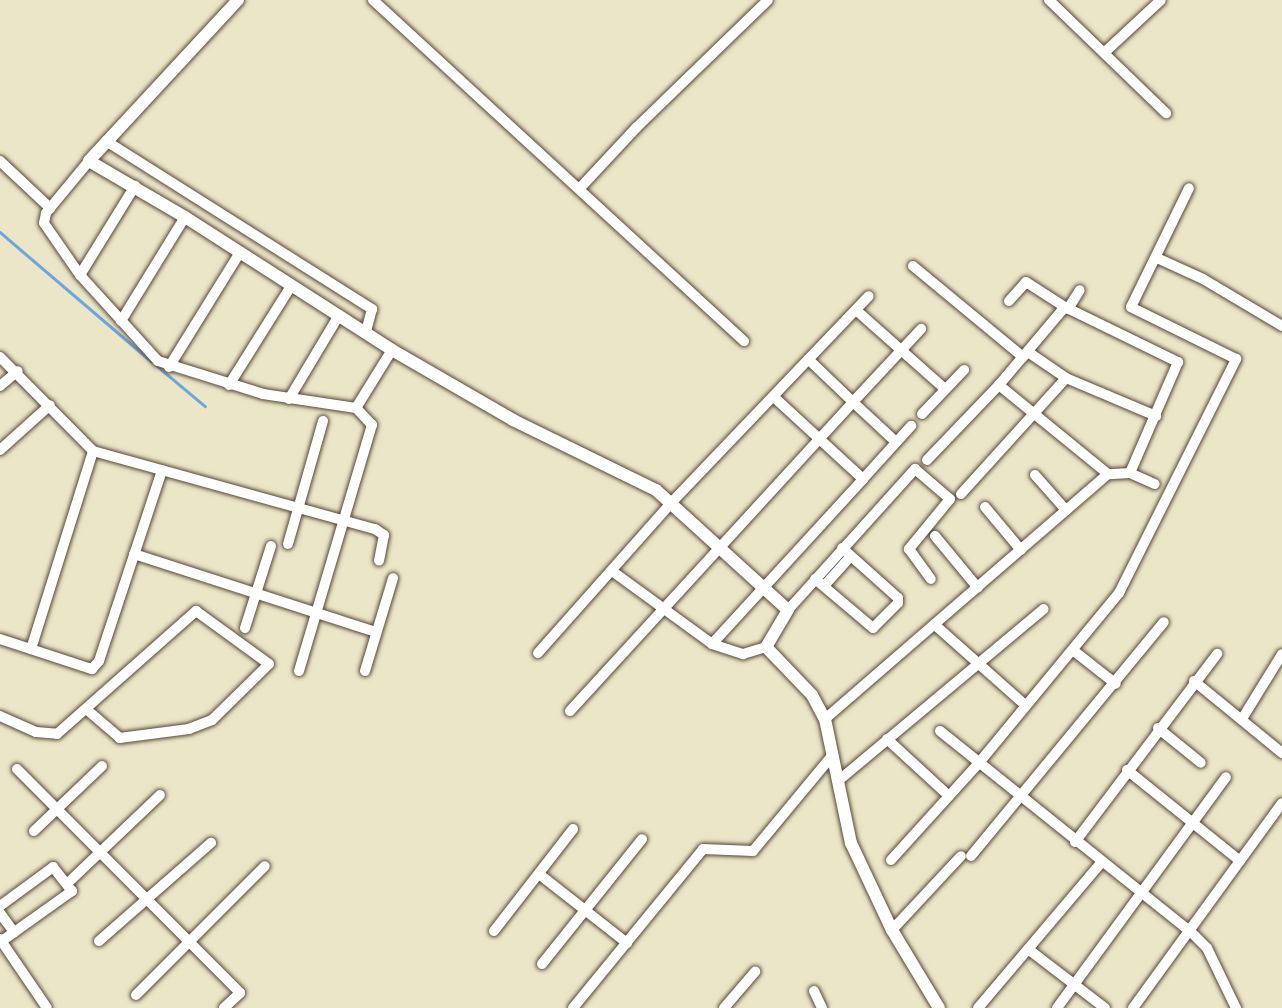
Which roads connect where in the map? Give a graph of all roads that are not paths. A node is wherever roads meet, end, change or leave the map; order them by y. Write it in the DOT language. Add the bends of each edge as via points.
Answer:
graph roads {
  1 [pos="238,0"];
  2 [pos="373,0"];
  3 [pos="768,0"];
  4 [pos="1049,0"];
  5 [pos="1161,0"];
  6 [pos="1105,52"];
  7 [pos="1166,113"];
  8 [pos="106,141"];
  9 [pos="0,161"];
  10 [pos="89,161"];
  11 [pos="135,186"];
  12 [pos="581,187"];
  13 [pos="1189,188"];
  14 [pos="50,208"];
  15 [pos="185,217"];
  16 [pos="239,254"];
  17 [pos="1157,258"];
  18 [pos="913,266"];
  19 [pos="80,275"];
  20 [pos="291,286"];
  21 [pos="1080,290"];
  22 [pos="869,296"];
  23 [pos="1009,301"];
  24 [pos="1066,308"];
  25 [pos="856,310"];
  26 [pos="339,315"];
  27 [pos="121,321"];
  28 [pos="1282,326"];
  29 [pos="921,329"];
  30 [pos="366,331"];
  31 [pos="744,341"];
  32 [pos="392,350"];
  33 [pos="901,350"];
  34 [pos="1026,355"];
  35 [pos="0,357"];
  36 [pos="808,359"];
  37 [pos="169,367"];
  38 [pos="964,370"];
  39 [pos="18,372"];
  40 [pos="1066,378"];
  41 [pos="229,385"];
  42 [pos="999,385"];
  43 [pos="0,386"];
  44 [pos="945,389"];
  45 [pos="775,398"];
  46 [pos="289,399"];
  47 [pos="853,402"];
  48 [pos="50,405"];
  49 [pos="356,408"];
  50 [pos="922,414"];
  51 [pos="1034,415"];
  52 [pos="1156,416"];
  53 [pos="323,421"];
  54 [pos="911,426"];
  55 [pos="820,437"];
  56 [pos="896,442"];
  57 [pos="0,450"];
  58 [pos="93,450"];
  59 [pos="928,460"];
  60 [pos="162,470"];
  61 [pos="1130,473"];
  62 [pos="1108,474"];
  63 [pos="1035,475"];
  64 [pos="863,479"];
  65 [pos="1155,484"];
  66 [pos="961,494"];
  67 [pos="671,503"];
  68 [pos="985,507"];
  69 [pos="299,508"];
  70 [pos="1066,510"];
  71 [pos="345,520"];
  72 [pos="935,536"];
  73 [pos="288,544"];
  74 [pos="271,546"];
  75 [pos="842,548"];
  76 [pos="718,549"];
  77 [pos="1021,550"];
  78 [pos="134,554"];
  79 [pos="851,556"];
  80 [pos="379,561"];
  81 [pos="829,563"];
  82 [pos="612,571"];
  83 [pos="837,571"];
  84 [pos="393,578"];
  85 [pos="815,579"];
  86 [pos="931,579"];
  87 [pos="824,586"];
  88 [pos="764,587"];
  89 [pos="978,588"];
  90 [pos="256,593"];
  91 [pos="660,608"];
  92 [pos="1044,609"];
  93 [pos="788,610"];
  94 [pos="316,614"];
  95 [pos="1164,622"];
  96 [pos="935,625"];
  97 [pos="244,628"];
  98 [pos="376,632"];
  99 [pos="0,639"];
  100 [pos="712,644"];
  101 [pos="766,647"];
  102 [pos="31,649"];
  103 [pos="1074,651"];
  104 [pos="538,653"];
  105 [pos="1217,654"];
  106 [pos="1282,654"];
  107 [pos="978,663"];
  108 [pos="299,671"];
  109 [pos="365,671"];
  110 [pos="1194,681"];
  111 [pos="1116,684"];
  112 [pos="1024,704"];
  113 [pos="86,709"];
  114 [pos="569,711"];
  115 [pos="0,717"];
  116 [pos="825,719"];
  117 [pos="1242,719"];
  118 [pos="1158,729"];
  119 [pos="940,731"];
  120 [pos="887,739"];
  121 [pos="1282,752"];
  122 [pos="831,757"];
  123 [pos="1201,763"];
  124 [pos="978,764"];
  125 [pos="102,766"];
  126 [pos="17,769"];
  127 [pos="1127,770"];
  128 [pos="1226,777"];
  129 [pos="838,781"];
  130 [pos="160,795"];
  131 [pos="949,796"];
  132 [pos="1021,798"];
  133 [pos="1282,803"];
  134 [pos="57,811"];
  135 [pos="1194,824"];
  136 [pos="573,829"];
  137 [pos="34,831"];
  138 [pos="642,839"];
  139 [pos="1075,842"];
  140 [pos="211,843"];
  141 [pos="99,854"];
  142 [pos="891,860"];
  143 [pos="1240,861"];
  144 [pos="1102,862"];
  145 [pos="265,866"];
  146 [pos="539,874"];
  147 [pos="71,880"];
  148 [pos="1144,895"];
  149 [pos="144,898"];
  150 [pos="0,906"];
  151 [pos="585,910"];
  152 [pos="2,920"];
  153 [pos="892,930"];
  154 [pos="494,931"];
  155 [pos="1190,931"];
  156 [pos="15,932"];
  157 [pos="1,940"];
  158 [pos="99,941"];
  159 [pos="192,943"];
  160 [pos="627,943"];
  161 [pos="1028,948"];
  162 [pos="542,964"];
  163 [pos="755,972"];
  164 [pos="1074,984"];
  165 [pos="814,990"];
  166 [pos="136,995"];
  167 [pos="980,1007"];
  168 [pos="47,1008"];
  169 [pos="224,1008"];
  170 [pos="573,1008"];
  171 [pos="724,1008"];
  172 [pos="822,1008"];
  173 [pos="939,1008"];
  174 [pos="1057,1008"];
  175 [pos="1105,1008"];
  176 [pos="1133,1008"];
  177 [pos="1236,1008"];
  1 -- 8 [label="street"];
  2 -- 12 [label="street"];
  3 -- 12 [label="street"];
  4 -- 6 [label="street"];
  5 -- 6 [label="street"];
  6 -- 7 [label="street"];
  8 -- 10 [label="street"];
  8 -- 30 [label="street" via="372,309"];
  9 -- 14 [label="street"];
  10 -- 11 [label="street"];
  10 -- 14 [label="street"];
  11 -- 15 [label="street"];
  11 -- 19 [label="street"];
  12 -- 31 [label="street"];
  13 -- 17 [label="street"];
  14 -- 19 [label="street" via="44,223"];
  15 -- 16 [label="street"];
  15 -- 27 [label="street"];
  16 -- 20 [label="street"];
  16 -- 37 [label="street"];
  17 -- 28 [label="street" via="1203,279"];
  17 -- 103 [label="street" via="1131,307 1236,359 1119,593"];
  18 -- 34 [label="street"];
  19 -- 27 [label="street"];
  20 -- 26 [label="street"];
  20 -- 41 [label="street"];
  21 -- 24 [label="street"];
  22 -- 25 [label="street"];
  23 -- 24 [label="street" via="1026,282"];
  24 -- 34 [label="street"];
  24 -- 52 [label="street" via="1178,362"];
  25 -- 33 [label="street"];
  25 -- 36 [label="street"];
  26 -- 30 [label="street"];
  26 -- 46 [label="street"];
  27 -- 37 [label="street"];
  29 -- 33 [label="street"];
  30 -- 32 [label="street"];
  32 -- 49 [label="street"];
  32 -- 67 [label="street" via="513,420 656,490"];
  33 -- 44 [label="street"];
  33 -- 47 [label="street"];
  34 -- 40 [label="street"];
  34 -- 42 [label="street"];
  35 -- 39 [label="street"];
  36 -- 45 [label="street"];
  36 -- 47 [label="street"];
  37 -- 41 [label="street"];
  38 -- 44 [label="street"];
  39 -- 43 [label="street"];
  39 -- 48 [label="street"];
  40 -- 51 [label="street"];
  40 -- 52 [label="street"];
  41 -- 46 [label="street"];
  42 -- 51 [label="street"];
  42 -- 59 [label="street"];
  44 -- 50 [label="street"];
  45 -- 55 [label="street"];
  45 -- 67 [label="street"];
  46 -- 49 [label="street"];
  47 -- 55 [label="street"];
  47 -- 56 [label="street"];
  48 -- 57 [label="street"];
  48 -- 58 [label="street"];
  49 -- 71 [label="street" via="372,425"];
  51 -- 62 [label="street"];
  51 -- 66 [label="street"];
  52 -- 61 [label="street"];
  53 -- 69 [label="street"];
  54 -- 56 [label="street"];
  55 -- 64 [label="street"];
  55 -- 76 [label="street"];
  56 -- 64 [label="street"];
  58 -- 60 [label="street"];
  58 -- 102 [label="street"];
  60 -- 69 [label="street"];
  60 -- 78 [label="street"];
  61 -- 62 [label="street"];
  61 -- 65 [label="street"];
  62 -- 70 [label="street"];
  63 -- 70 [label="street"];
  64 -- 88 [label="street"];
  67 -- 76 [label="street"];
  67 -- 82 [label="street"];
  68 -- 77 [label="street"];
  69 -- 71 [label="street"];
  69 -- 73 [label="street"];
  70 -- 77 [label="street"];
  71 -- 80 [label="street" via="383,532"];
  71 -- 94 [label="street"];
  72 -- 89 [label="street"];
  74 -- 90 [label="street"];
  75 -- 79 [label="street"];
  75 -- 81 [label="street"];
  75 -- 86 [label="street" via="918,469 950,497 909,549"];
  76 -- 88 [label="street"];
  76 -- 91 [label="street"];
  77 -- 89 [label="street"];
  78 -- 90 [label="street"];
  78 -- 102 [label="street" via="99,661 92,669"];
  79 -- 83 [label="street"];
  79 -- 87 [label="street" via="898,598 898,603 873,628"];
  81 -- 83 [label="street"];
  81 -- 85 [label="street"];
  82 -- 91 [label="street"];
  82 -- 104 [label="street"];
  83 -- 87 [label="street"];
  84 -- 98 [label="street"];
  85 -- 87 [label="street"];
  85 -- 93 [label="street"];
  88 -- 93 [label="street"];
  88 -- 100 [label="street"];
  89 -- 96 [label="street"];
  90 -- 94 [label="street"];
  90 -- 97 [label="street"];
  91 -- 100 [label="street"];
  91 -- 114 [label="street"];
  92 -- 107 [label="street"];
  93 -- 101 [label="street"];
  94 -- 98 [label="street"];
  94 -- 108 [label="street"];
  95 -- 111 [label="street"];
  96 -- 107 [label="street"];
  96 -- 116 [label="street"];
  98 -- 109 [label="street"];
  99 -- 102 [label="street"];
  100 -- 101 [label="street" via="743,654"];
  101 -- 116 [label="street" via="812,695"];
  103 -- 111 [label="street"];
  103 -- 112 [label="street"];
  105 -- 110 [label="street"];
  106 -- 117 [label="street"];
  107 -- 112 [label="street"];
  107 -- 120 [label="street"];
  110 -- 117 [label="street"];
  110 -- 118 [label="street"];
  111 -- 132 [label="street"];
  112 -- 124 [label="street"];
  113 -- 113 [label="street" via="195,611 269,664 212,720 189,729 120,738"];
  113 -- 115 [label="street" via="52,736"];
  116 -- 122 [label="street"];
  117 -- 121 [label="street"];
  118 -- 123 [label="street"];
  118 -- 127 [label="street"];
  119 -- 124 [label="street"];
  120 -- 129 [label="street"];
  120 -- 131 [label="street"];
  122 -- 129 [label="street"];
  122 -- 160 [label="street" via="753,851 703,849"];
  124 -- 131 [label="street"];
  124 -- 132 [label="street"];
  125 -- 134 [label="street"];
  126 -- 134 [label="street"];
  127 -- 135 [label="street"];
  127 -- 139 [label="street"];
  128 -- 135 [label="street"];
  129 -- 153 [label="street" via="851,843"];
  130 -- 141 [label="street"];
  131 -- 142 [label="street"];
  132 -- 139 [label="street"];
  132 -- 153 [label="street"];
  133 -- 143 [label="street"];
  134 -- 137 [label="street"];
  134 -- 141 [label="street"];
  135 -- 143 [label="street"];
  135 -- 148 [label="street"];
  136 -- 146 [label="street"];
  138 -- 151 [label="street"];
  139 -- 144 [label="street"];
  140 -- 149 [label="street"];
  141 -- 147 [label="street"];
  141 -- 149 [label="street"];
  143 -- 155 [label="street"];
  144 -- 148 [label="street"];
  144 -- 161 [label="street"];
  145 -- 159 [label="street"];
  146 -- 151 [label="street"];
  146 -- 154 [label="street"];
  148 -- 155 [label="street"];
  148 -- 164 [label="street"];
  149 -- 158 [label="street"];
  149 -- 159 [label="street"];
  150 -- 156 [label="street" via="51,867 57,868 70,887 68,897"];
  151 -- 160 [label="street"];
  151 -- 162 [label="street"];
  152 -- 156 [label="street"];
  153 -- 173 [label="street"];
  155 -- 176 [label="street"];
  155 -- 177 [label="street" via="1207,948"];
  156 -- 157 [label="street"];
  157 -- 168 [label="street"];
  159 -- 166 [label="street"];
  159 -- 169 [label="street" via="240,993"];
  160 -- 170 [label="street"];
  161 -- 164 [label="street"];
  161 -- 167 [label="street"];
  163 -- 171 [label="street"];
  164 -- 174 [label="street"];
  164 -- 175 [label="street"];
  165 -- 172 [label="street"];
}
